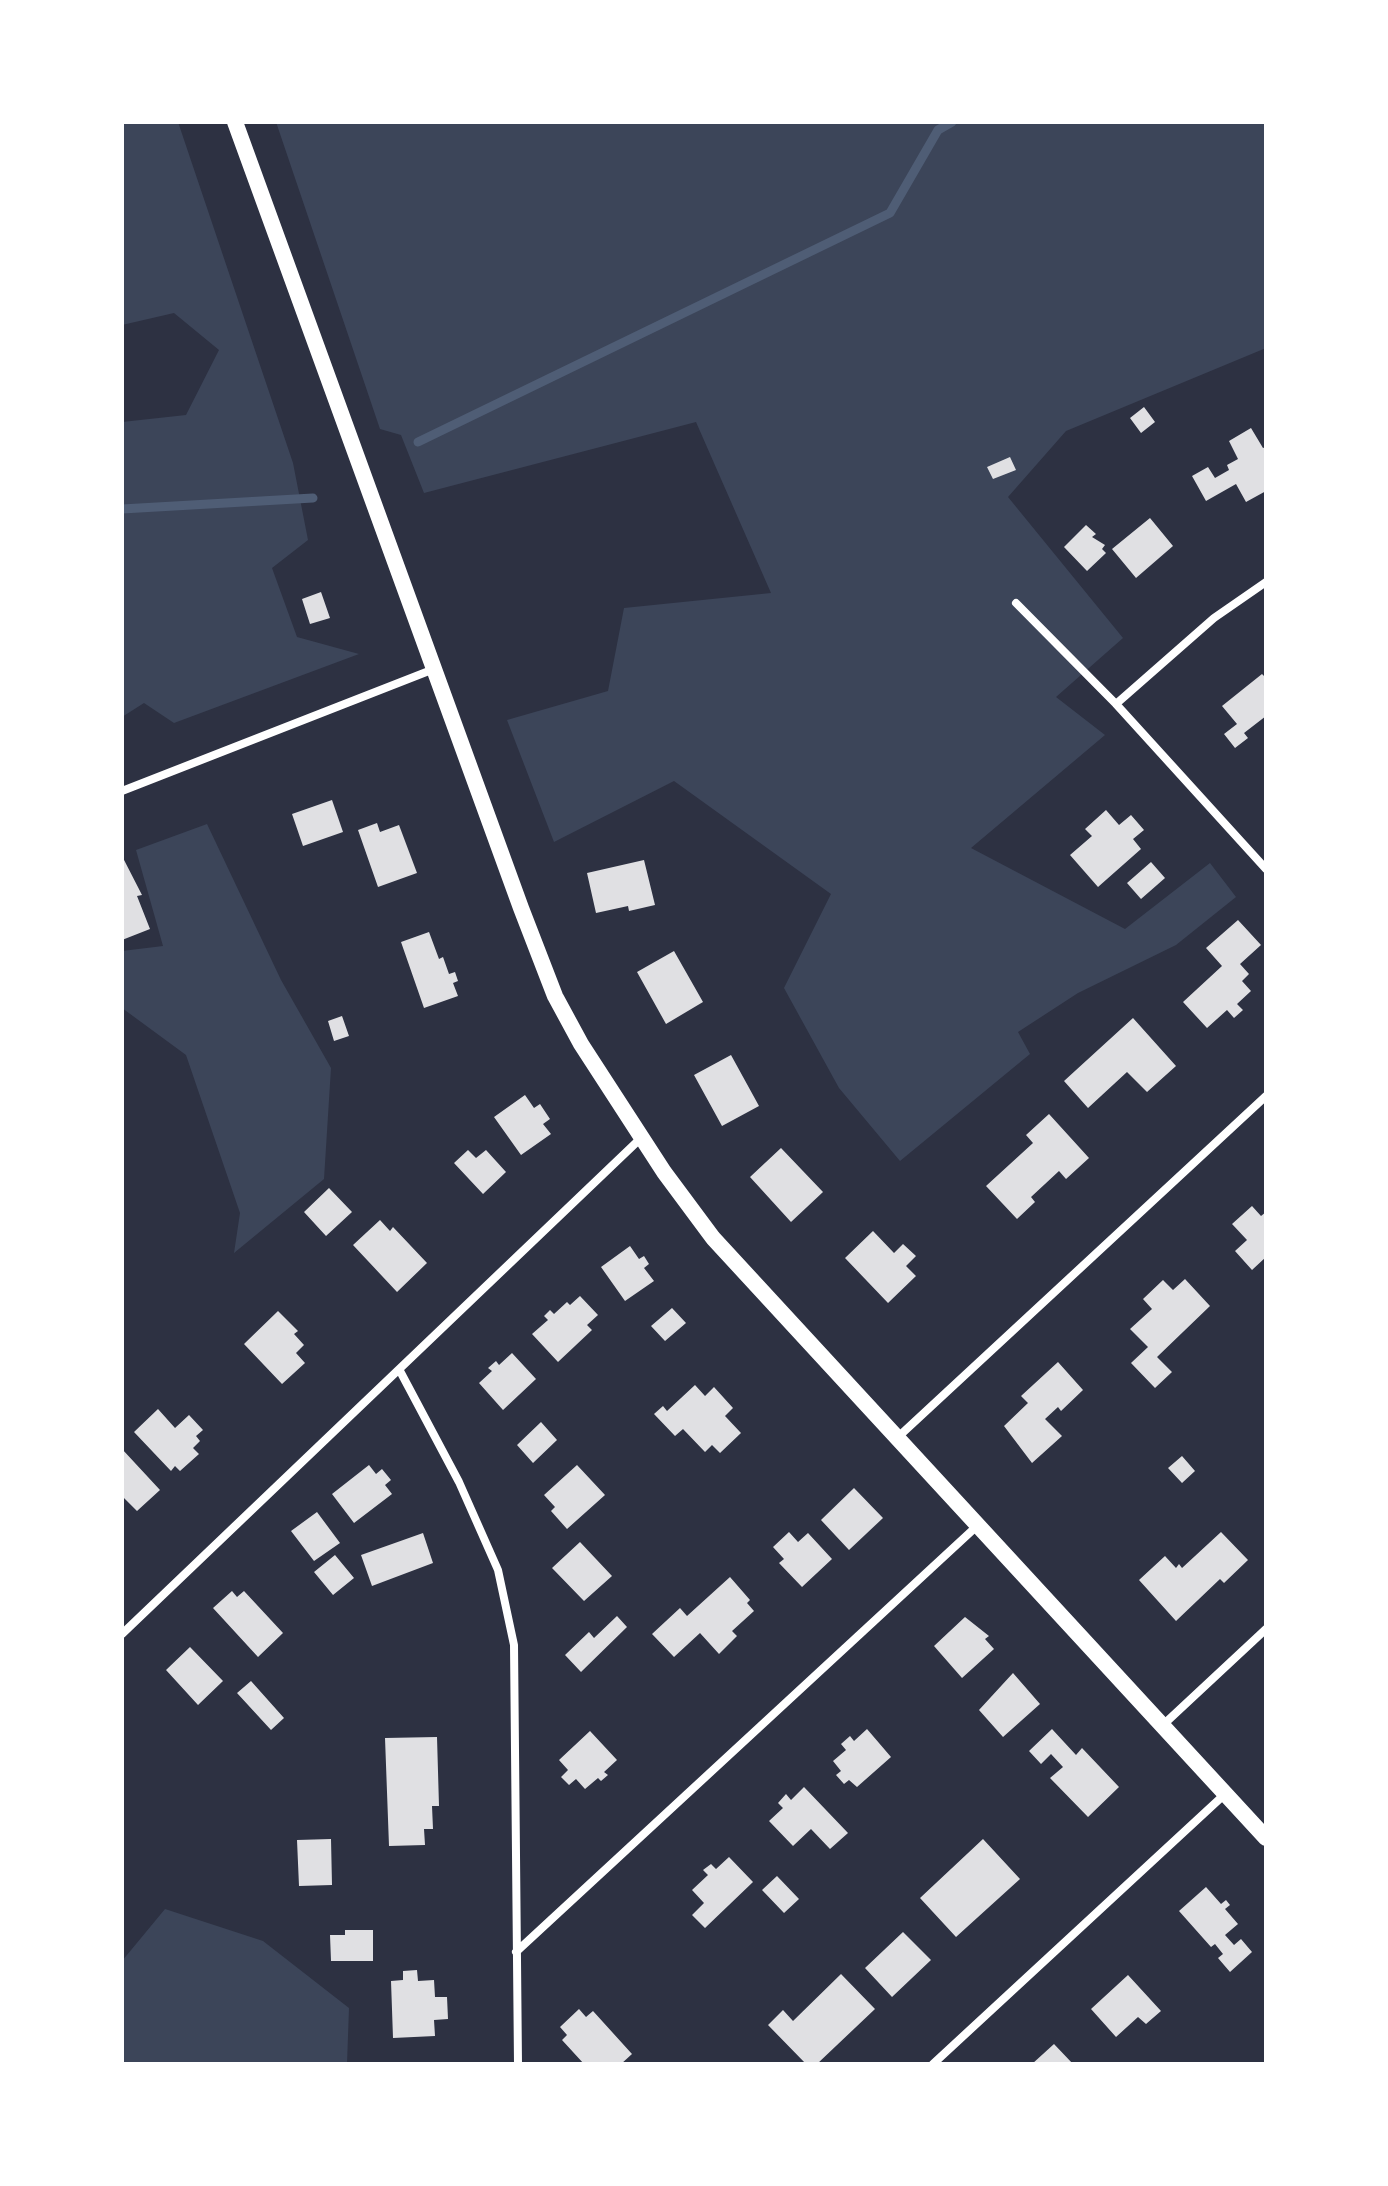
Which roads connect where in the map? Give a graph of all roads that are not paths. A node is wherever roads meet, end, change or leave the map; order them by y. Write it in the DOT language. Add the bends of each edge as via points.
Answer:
graph roads {
  1 [pos="235,122"];
  2 [pos="1266,582"];
  3 [pos="1016,603"];
  4 [pos="434,669"];
  5 [pos="1116,704"];
  6 [pos="122,791"];
  7 [pos="1266,869"];
  8 [pos="1266,1096"];
  9 [pos="641,1138"];
  10 [pos="400,1371"];
  11 [pos="896,1439"];
  12 [pos="977,1526"];
  13 [pos="1266,1629"];
  14 [pos="122,1634"];
  15 [pos="1162,1726"];
  16 [pos="1225,1794"];
  17 [pos="1266,1838"];
  18 [pos="516,1952"];
  19 [pos="518,2064"];
  20 [pos="933,2064"];
  1 -- 4 [label="main road"];
  2 -- 5 [label="street" via="1193,635"];
  3 -- 5 [label="street"];
  4 -- 6 [label="street"];
  4 -- 9 [label="main road" via="555,996"];
  5 -- 7 [label="street"];
  8 -- 11 [label="street"];
  9 -- 10 [label="street"];
  9 -- 11 [label="main road" via="730,1258"];
  10 -- 14 [label="street"];
  10 -- 18 [label="street" via="498,1570 514,1645"];
  11 -- 12 [label="main road"];
  12 -- 15 [label="main road"];
  12 -- 18 [label="street"];
  13 -- 15 [label="street"];
  15 -- 16 [label="main road"];
  16 -- 17 [label="main road"];
  16 -- 20 [label="street"];
  18 -- 19 [label="street"];
}
